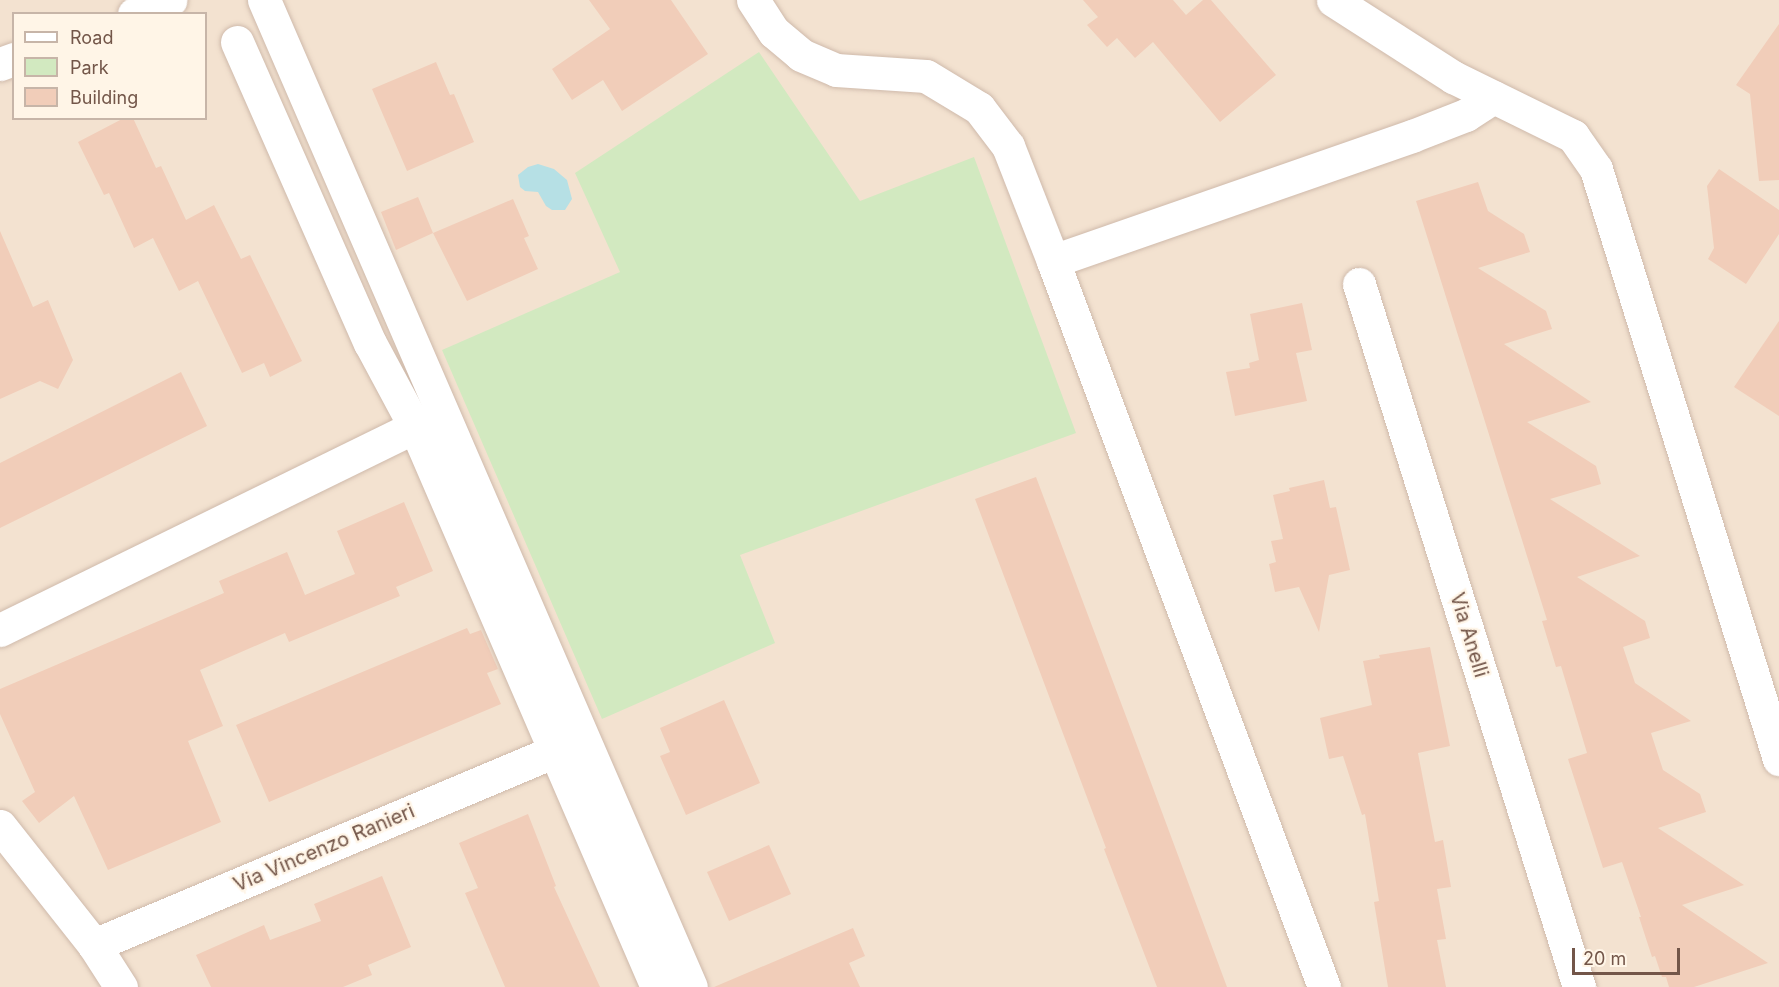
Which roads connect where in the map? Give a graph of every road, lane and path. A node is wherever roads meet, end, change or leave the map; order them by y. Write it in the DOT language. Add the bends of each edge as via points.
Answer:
graph roads {
  1 [pos="170,0"];
  2 [pos="264,0"];
  3 [pos="753,0"];
  4 [pos="1332,0"];
  5 [pos="139,12"];
  6 [pos="237,42"];
  7 [pos="1494,97"];
  8 [pos="1053,261"];
  9 [pos="1359,284"];
  10 [pos="415,427"];
  11 [pos="0,630"];
  12 [pos="1774,722"];
  13 [pos="555,752"];
  14 [pos="1779,759"];
  15 [pos="0,826"];
  16 [pos="94,945"];
  17 [pos="122,987"];
  18 [pos="657,987"];
  19 [pos="691,987"];
  20 [pos="1324,987"];
  21 [pos="1579,987"];
  1 -- 5 [label="street"];
  2 -- 19 [label="street"];
  3 -- 8 [label="street" via="774,32 801,55 836,70 926,76 979,108 1008,146"];
  4 -- 7 [label="street" via="1453,77"];
  6 -- 10 [label="street" via="370,343"];
  7 -- 8 [label="street" via="1466,115 1412,136"];
  7 -- 12 [label="street" via="1573,136 1596,169"];
  8 -- 20 [label="street"];
  9 -- 21 [label="street, Via Anelli"];
  10 -- 11 [label="street"];
  10 -- 13 [label="street"];
  12 -- 14 [label="street"];
  13 -- 16 [label="street, Via Vincenzo Ranieri"];
  13 -- 18 [label="street"];
  15 -- 16 [label="street"];
  16 -- 17 [label="street"];
}
